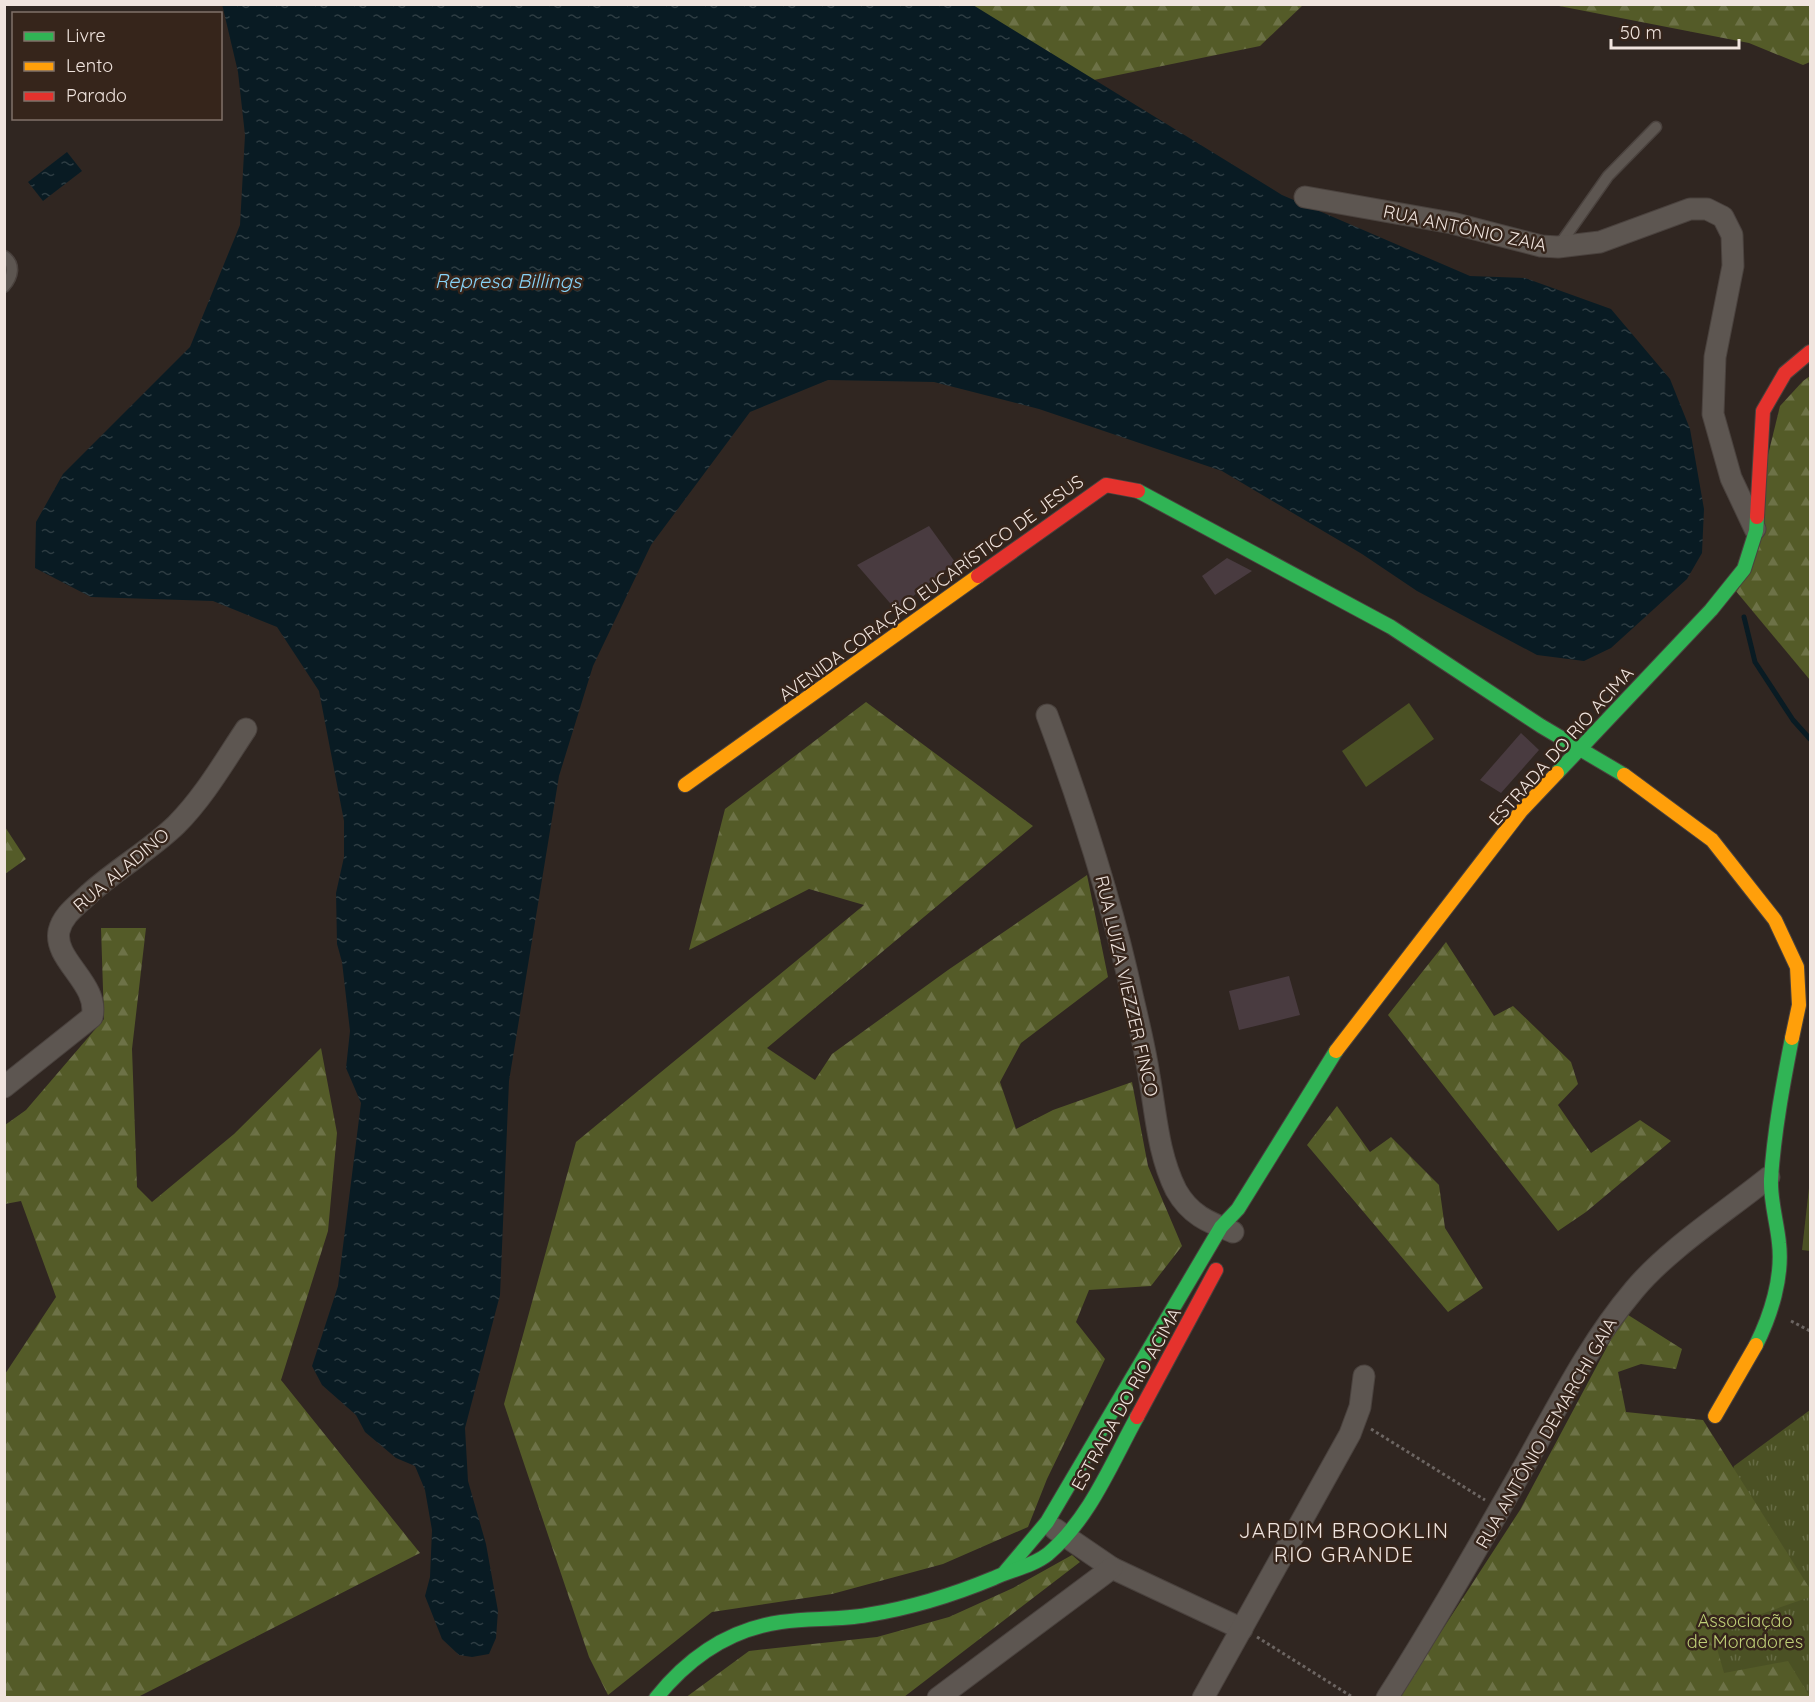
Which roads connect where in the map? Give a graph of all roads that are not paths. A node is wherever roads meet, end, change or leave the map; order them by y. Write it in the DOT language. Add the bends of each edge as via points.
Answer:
graph roads {
  1 [pos="1656,127"];
  2 [pos="1305,196"];
  3 [pos="1558,247"];
  4 [pos="4,256"];
  5 [pos="4,287"];
  6 [pos="1810,352"];
  7 [pos="1756,531"];
  8 [pos="1047,715"];
  9 [pos="246,729"];
  10 [pos="1580,747"];
  11 [pos="685,785"];
  12 [pos="4,1087"];
  13 [pos="1769,1177"];
  14 [pos="1226,1240"];
  15 [pos="1364,1376"];
  16 [pos="1715,1416"];
  17 [pos="1047,1522"];
  18 [pos="1066,1537"];
  19 [pos="1112,1568"];
  20 [pos="1005,1572"];
  21 [pos="1242,1629"];
  22 [pos="657,1698"];
  23 [pos="938,1698"];
  24 [pos="1203,1698"];
  25 [pos="1387,1698"];
  1 -- 3 [label="lane" via="1608,176"];
  2 -- 3 [label="street, RUA ANTÔNIO ZAIA"];
  3 -- 7 [label="street, RUA ANTÔNIO ZAIA" via="1600,242 1690,209 1707,209 1723,218 1732,235 1733,266 1715,357 1713,414 1731,478"];
  4 -- 5 [label="lane" via="12,265 13,275"];
  6 -- 7 [label="main road, ESTRADA DO RIO ACIMA" via="1785,373 1763,411"];
  7 -- 10 [label="main road, ESTRADA DO RIO ACIMA" via="1744,569 1712,610"];
  8 -- 14 [label="street, RUA LUIZA VIEZZER FINCO" via="1086,822 1119,936 1165,1162 1188,1208"];
  9 -- 12 [label="street, RUA ALADINO" via="211,783 175,825 63,918 58,933 60,945 91,996 92,1017"];
  10 -- 11 [label="main road, AVENIDA CORAÇÃO EUCARÍSTICO DE JESUS" via="1541,726 1391,627 1134,489 1114,484 1099,489"];
  10 -- 13 [label="main road, AVENIDA CORAÇÃO EUCARÍSTICO DE JESUS" via="1677,811 1712,840 1743,875 1788,943 1797,968 1799,1005"];
  10 -- 14 [label="main road, ESTRADA DO RIO ACIMA" via="1521,812 1348,1034 1299,1106 1238,1209"];
  13 -- 16 [label="main road" via="1780,1250 1772,1312"];
  13 -- 25 [label="street, RUA ANTÔNIO DEMARCHI GAIA" via="1663,1262 1615,1314"];
  14 -- 17 [label="main road, ESTRADA DO RIO ACIMA"];
  14 -- 18 [label="main road, ESTRADA DO RIO ACIMA" via="1173,1352 1097,1490"];
  15 -- 21 [label="street" via="1356,1420"];
  17 -- 18 [label="street"];
  17 -- 20 [label="main road, ESTRADA DO RIO ACIMA"];
  18 -- 19 [label="street"];
  18 -- 20 [label="main road, ESTRADA DO RIO ACIMA" via="1036,1562"];
  19 -- 21 [label="street"];
  19 -- 23 [label="street"];
  20 -- 22 [label="main road, ESTRADA DO RIO ACIMA" via="959,1593 917,1605 756,1627 706,1652 680,1671"];
  21 -- 24 [label="street"];
}
